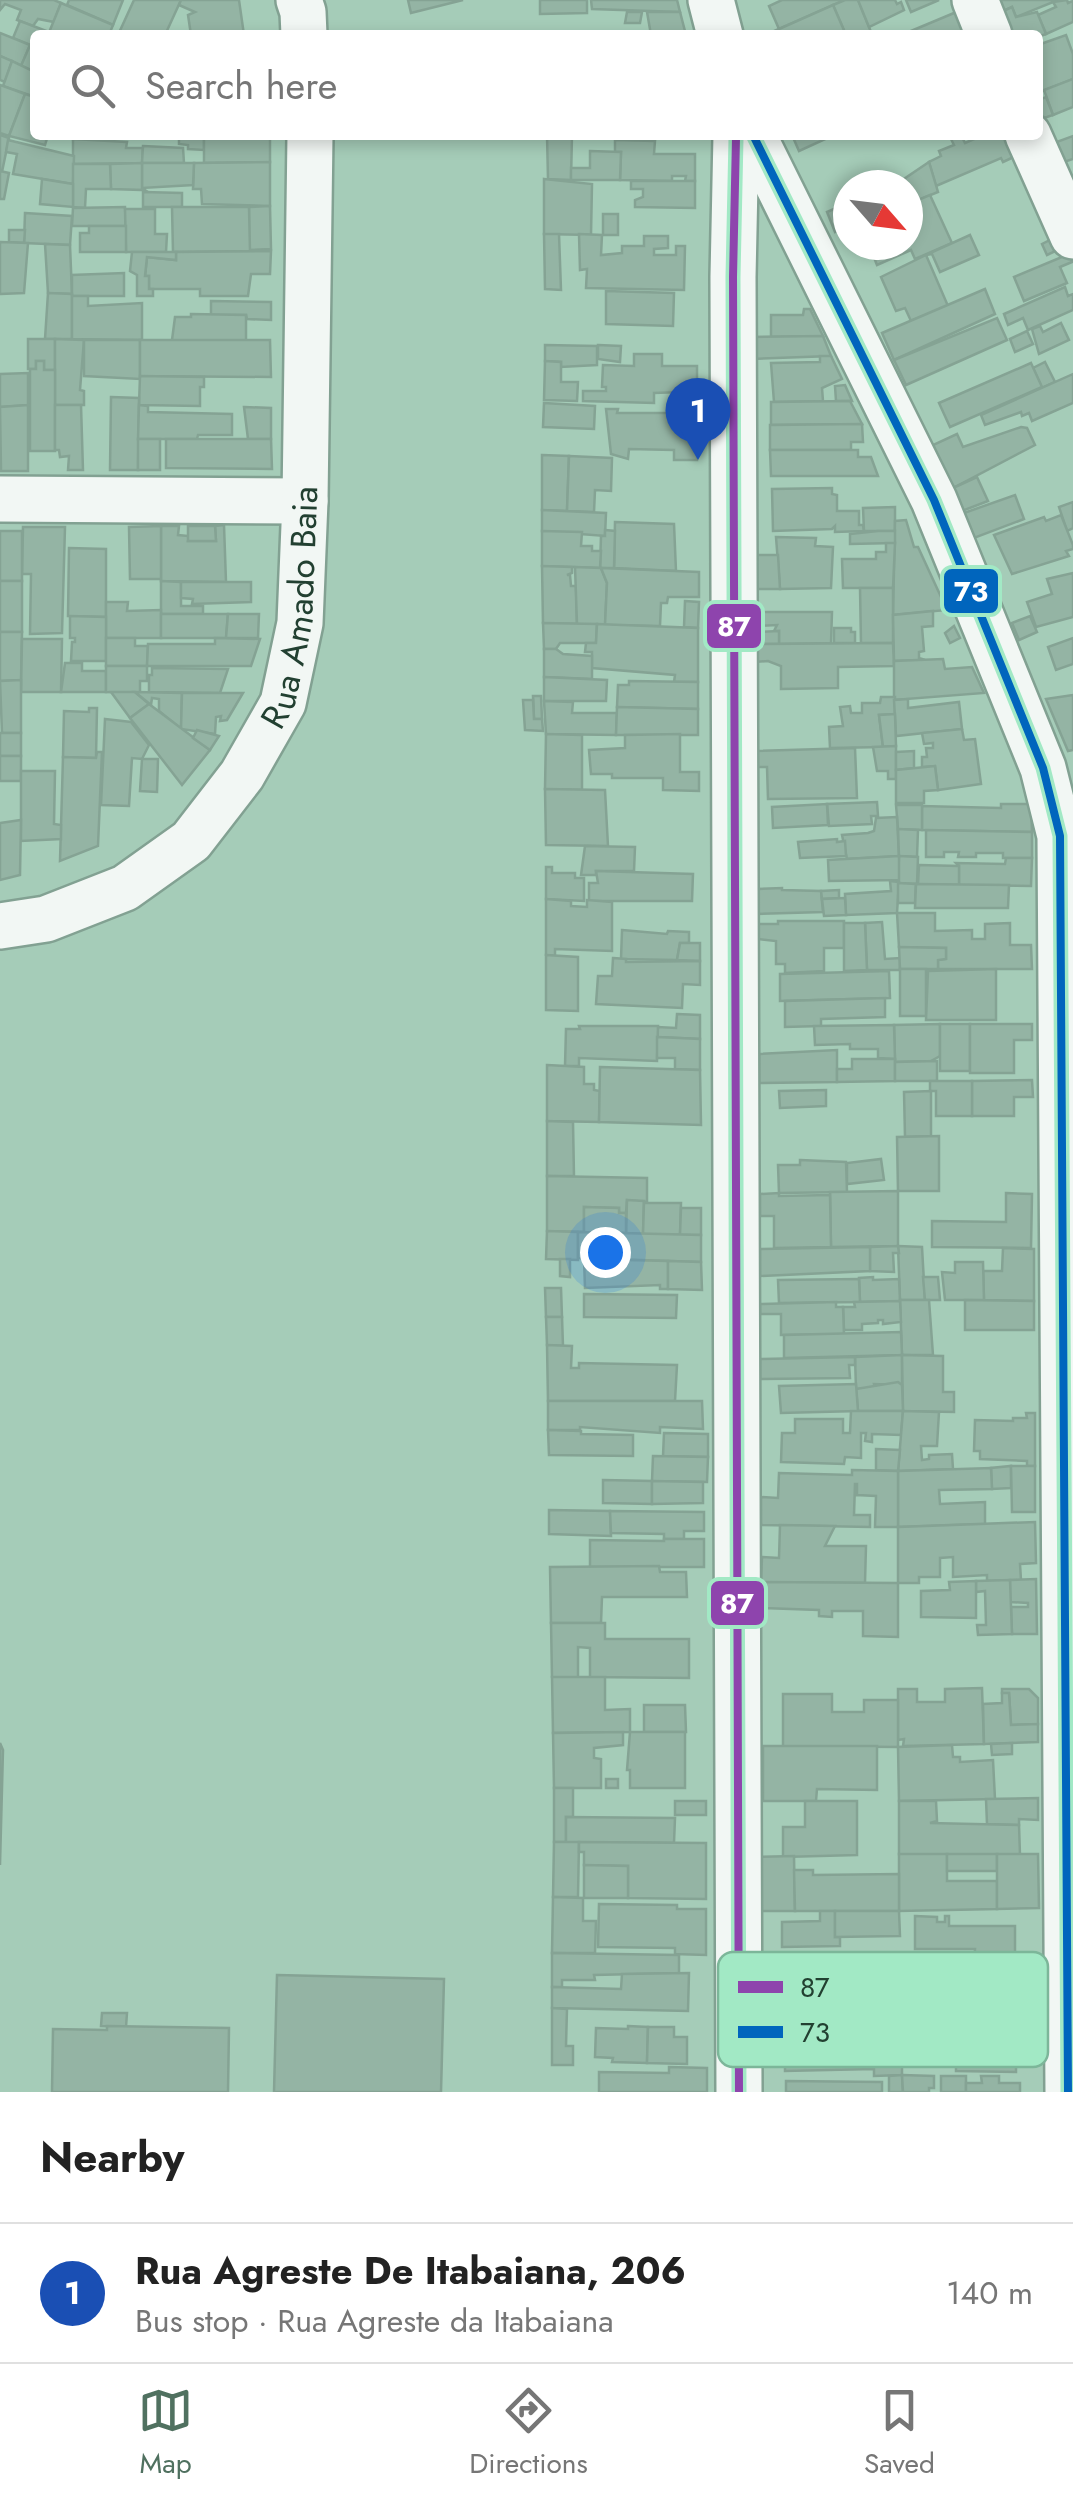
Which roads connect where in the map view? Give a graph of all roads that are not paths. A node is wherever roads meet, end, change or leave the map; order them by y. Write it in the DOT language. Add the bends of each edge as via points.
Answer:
graph roads {
  1 [pos="711,0"];
  2 [pos="975,0"];
  3 [pos="719,30"];
  4 [pos="986,30"];
  5 [pos="310,140"];
  6 [pos="736,140"];
  7 [pos="755,140"];
  8 [pos="1030,140"];
  9 [pos="1073,236"];
  10 [pos="0,499"];
  11 [pos="305,501"];
  12 [pos="0,926"];
  13 [pos="739,1952"];
  14 [pos="739,2067"];
  15 [pos="739,2092"];
  16 [pos="1068,2092"];
  1 -- 3 [label="street"];
  2 -- 4 [label="street"];
  5 -- 11 [label="street, Rua Amado Baia"];
  6 -- 13 [label="street"];
  7 -- 16 [label="street" via="934,500 1043,768 1060,836"];
  8 -- 9 [label="street"];
  10 -- 11 [label="street"];
  11 -- 12 [label="street, Rua Amado Baia" via="300,623 283,703 242,775 191,841 125,888 46,918"];
  14 -- 15 [label="street"];
}
